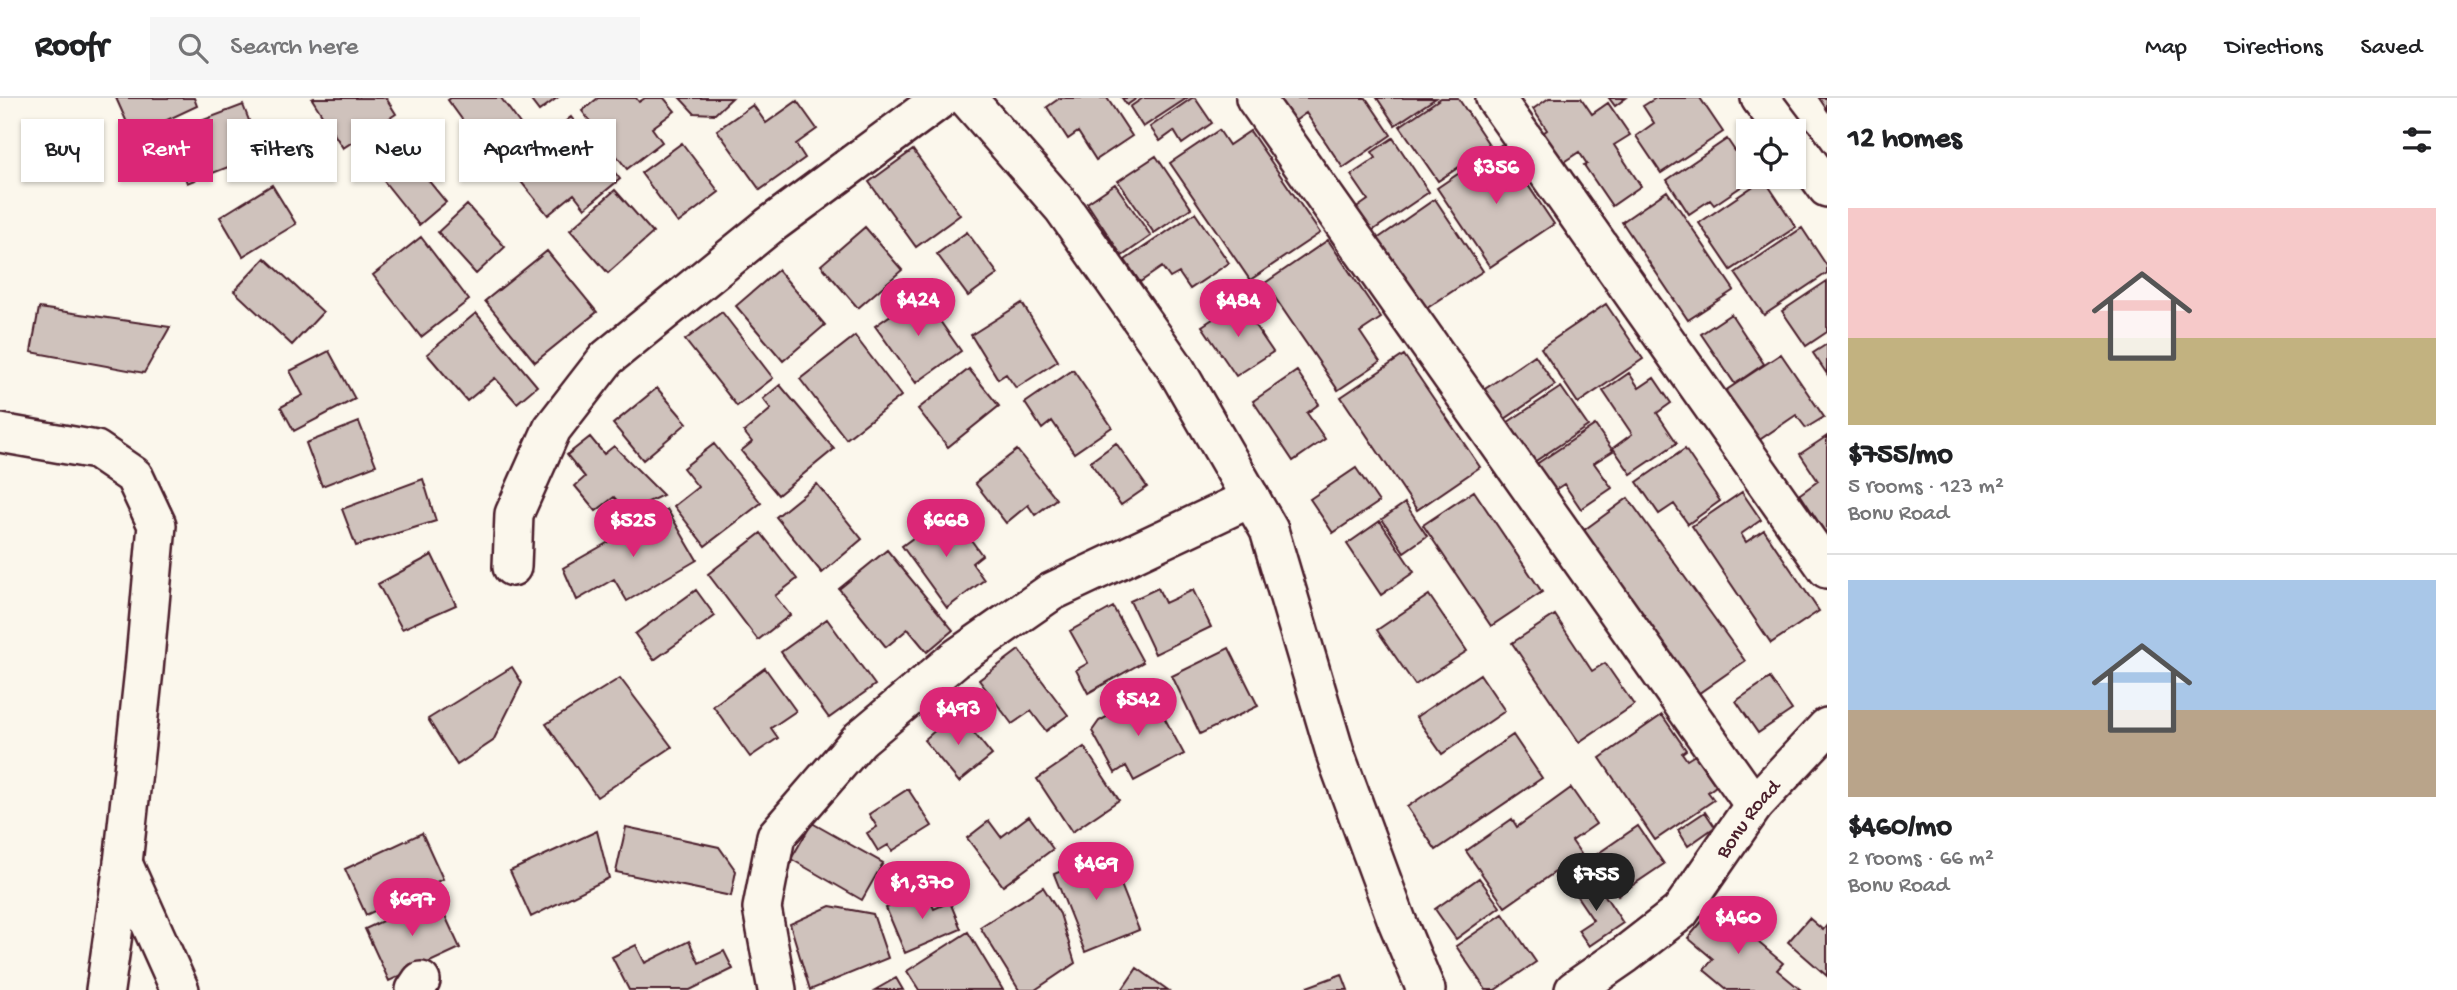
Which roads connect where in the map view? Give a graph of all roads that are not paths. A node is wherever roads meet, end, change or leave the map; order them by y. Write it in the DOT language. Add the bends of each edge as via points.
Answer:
graph roads {
  1 [pos="942,98"];
  2 [pos="967,98"];
  3 [pos="1255,98"];
  4 [pos="1495,98"];
  5 [pos="1760,98"];
  6 [pos="1776,119"];
  7 [pos="1806,159"];
  8 [pos="1827,188"];
  9 [pos="0,433"];
  10 [pos="1251,498"];
  11 [pos="512,568"];
  12 [pos="1827,569"];
  13 [pos="1827,727"];
  14 [pos="1754,805"];
  15 [pos="123,863"];
  16 [pos="105,990"];
  17 [pos="180,990"];
  18 [pos="777,990"];
  19 [pos="1426,990"];
  20 [pos="1574,990"];
  1 -- 11 [label="street" via="769,226 607,358 552,429 514,514"];
  2 -- 10 [label="street" via="1063,208 1176,369"];
  3 -- 14 [label="street"];
  4 -- 12 [label="street"];
  5 -- 6 [label="street"];
  7 -- 8 [label="street"];
  9 -- 15 [label="street" via="96,450 134,476 157,525"];
  10 -- 18 [label="street" via="1051,592 955,659 860,739 776,836 762,908"];
  10 -- 19 [label="street" via="1269,530 1336,756"];
  13 -- 14 [label="street, Bonu Road"];
  14 -- 20 [label="street, Bonu Road" via="1680,912"];
  15 -- 16 [label="street"];
  15 -- 17 [label="street"];
}
